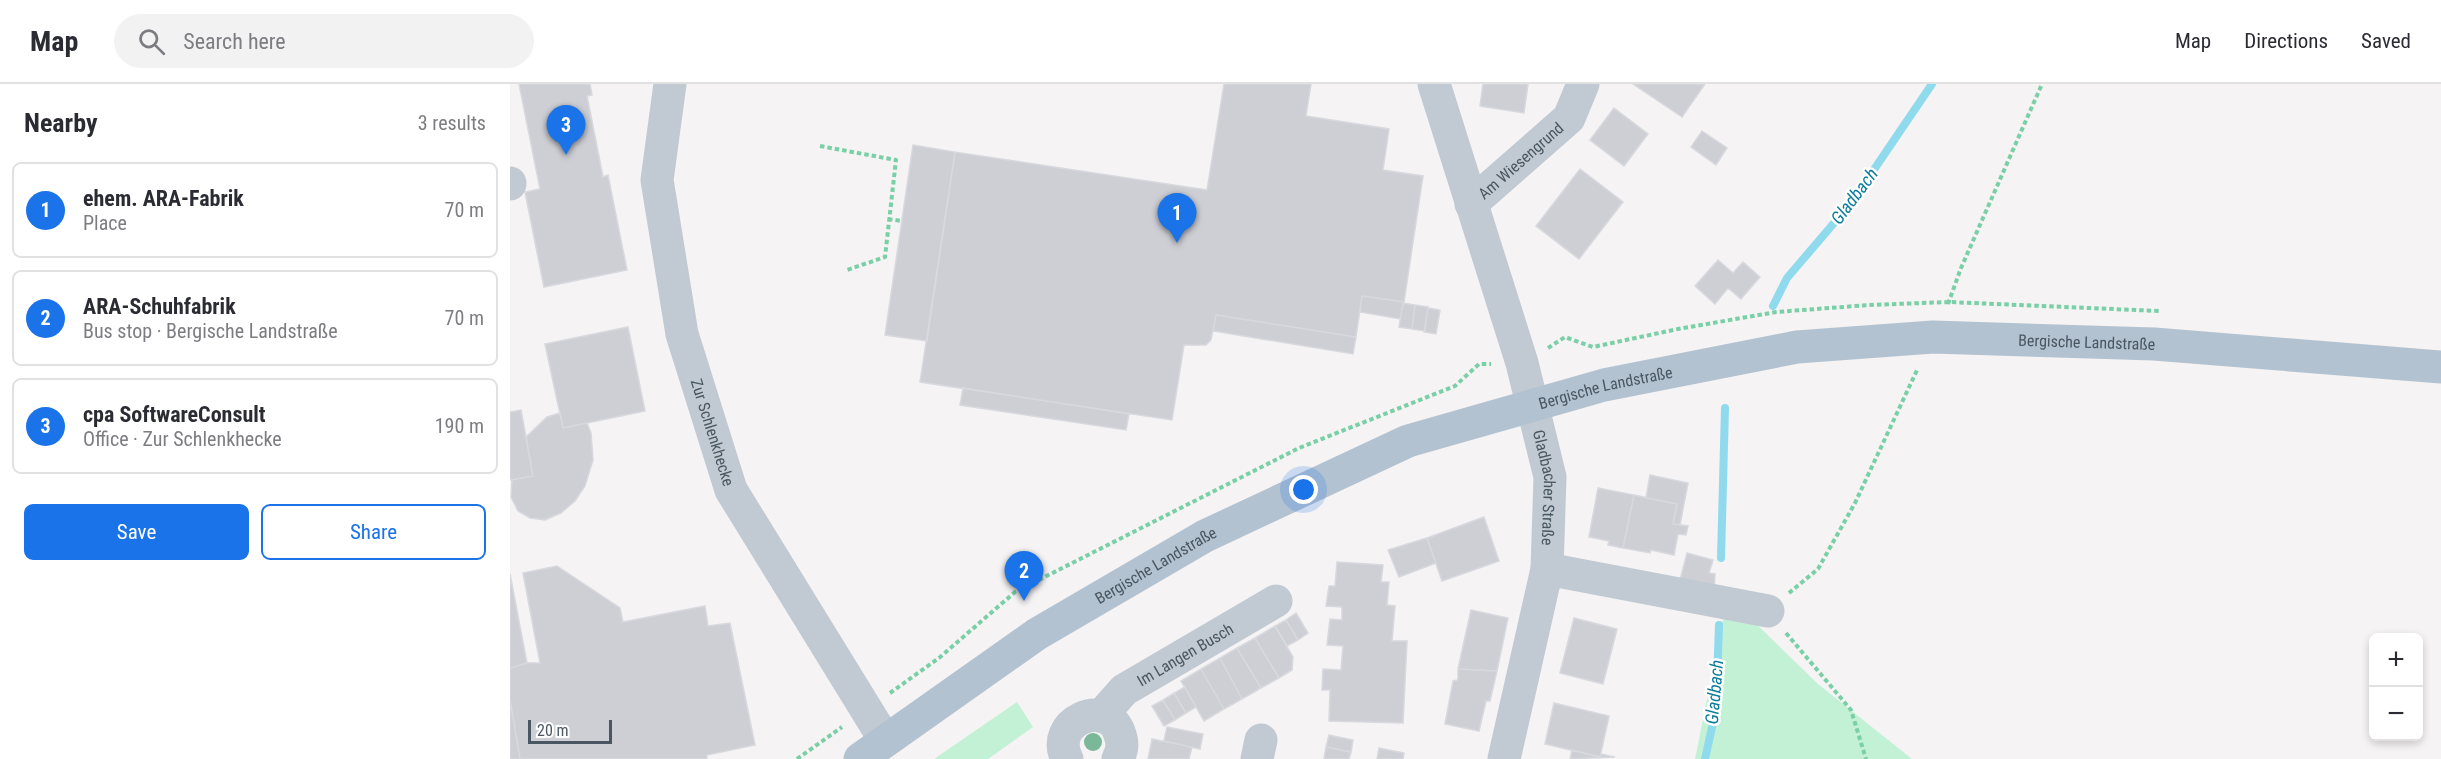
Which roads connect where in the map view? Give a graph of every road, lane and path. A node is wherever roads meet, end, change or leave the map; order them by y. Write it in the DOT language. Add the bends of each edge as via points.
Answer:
graph roads {
  1 [pos="670,84"];
  2 [pos="1434,84"];
  3 [pos="1583,84"];
  4 [pos="2042,84"];
  5 [pos="820,146"];
  6 [pos="1471,204"];
  7 [pos="888,219"];
  8 [pos="902,221"];
  9 [pos="847,270"];
  10 [pos="1933,337"];
  11 [pos="2441,367"];
  12 [pos="1532,404"];
  13 [pos="1547,568"];
  14 [pos="1276,601"];
  15 [pos="1768,611"];
  16 [pos="1103,717"];
  17 [pos="872,750"];
  18 [pos="1067,759"];
  19 [pos="1118,759"];
  20 [pos="1504,759"];
  21 [pos="1866,759"];
  1 -- 17 [label="street, Zur Schlenkhecke" via="657,180 682,334 731,490"];
  2 -- 6 [label="street, Gladbacher Straße"];
  3 -- 6 [label="street, Am Wiesengrund" via="1569,118"];
  4 -- 10 [label="path"];
  5 -- 7 [label="path" via="896,160"];
  6 -- 12 [label="street, Gladbacher Straße"];
  7 -- 8 [label="path"];
  7 -- 9 [label="path" via="885,257"];
  10 -- 11 [label="main road, Bergische Landstraße" via="2154,344"];
  10 -- 12 [label="main road, Bergische Landstraße" via="1797,347 1604,385"];
  10 -- 15 [label="path" via="1856,503 1818,569"];
  12 -- 13 [label="street, Gladbacher Straße" via="1550,477"];
  12 -- 17 [label="main road, Bergische Landstraße" via="1408,441 1205,536 1037,634"];
  13 -- 15 [label="street"];
  13 -- 20 [label="street, Gladbacher Straße"];
  14 -- 16 [label="street, Im Langen Busch" via="1124,690"];
  15 -- 21 [label="path" via="1851,710"];
  16 -- 18 [label="street" via="1085,716 1067,730"];
  16 -- 19 [label="street" via="1118,728 1122,741"];
}
